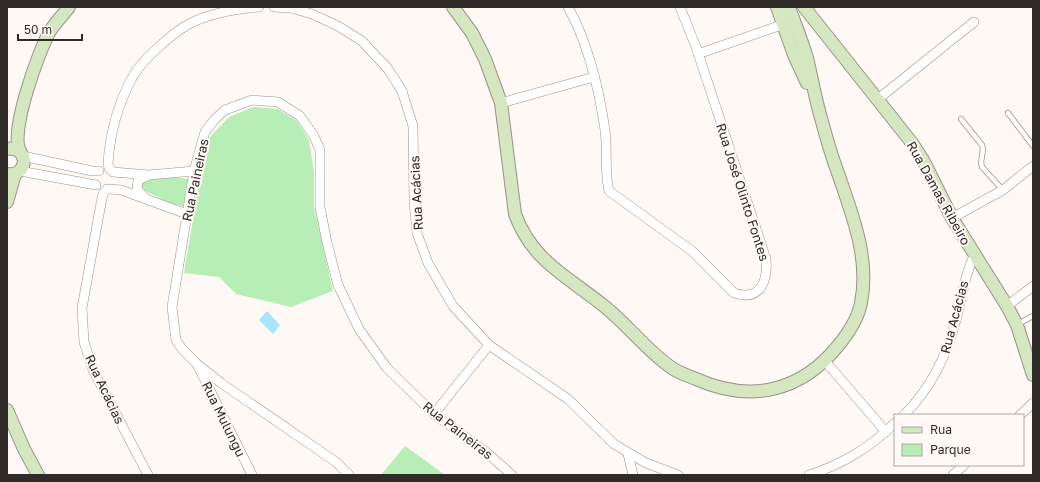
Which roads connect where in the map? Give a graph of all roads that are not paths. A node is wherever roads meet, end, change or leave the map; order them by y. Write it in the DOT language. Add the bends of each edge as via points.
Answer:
graph roads {
  1 [pos="69,7"];
  2 [pos="259,7"];
  3 [pos="274,7"];
  4 [pos="453,7"];
  5 [pos="568,7"];
  6 [pos="680,7"];
  7 [pos="777,7"];
  8 [pos="789,7"];
  9 [pos="804,7"];
  10 [pos="313,10"];
  11 [pos="974,22"];
  12 [pos="784,24"];
  13 [pos="39,53"];
  14 [pos="698,54"];
  15 [pos="806,56"];
  16 [pos="594,77"];
  17 [pos="878,99"];
  18 [pos="815,100"];
  19 [pos="501,103"];
  20 [pos="1008,113"];
  21 [pos="961,119"];
  22 [pos="1033,146"];
  23 [pos="7,148"];
  24 [pos="22,154"];
  25 [pos="108,158"];
  26 [pos="1033,166"];
  27 [pos="100,170"];
  28 [pos="194,171"];
  29 [pos="112,172"];
  30 [pos="14,173"];
  31 [pos="149,175"];
  32 [pos="103,187"];
  33 [pos="1003,190"];
  34 [pos="146,199"];
  35 [pos="7,202"];
  36 [pos="187,214"];
  37 [pos="952,218"];
  38 [pos="974,256"];
  39 [pos="1033,286"];
  40 [pos="1007,306"];
  41 [pos="1033,316"];
  42 [pos="1017,325"];
  43 [pos="490,345"];
  44 [pos="1030,351"];
  45 [pos="825,361"];
  46 [pos="196,363"];
  47 [pos="1033,375"];
  48 [pos="1033,403"];
  49 [pos="7,410"];
  50 [pos="434,414"];
  51 [pos="905,414"];
  52 [pos="1021,414"];
  53 [pos="894,424"];
  54 [pos="886,432"];
  55 [pos="628,454"];
  56 [pos="963,466"];
  57 [pos="38,475"];
  58 [pos="148,475"];
  59 [pos="252,475"];
  60 [pos="349,475"];
  61 [pos="512,475"];
  62 [pos="633,475"];
  63 [pos="678,475"];
  64 [pos="809,475"];
  65 [pos="953,475"];
  1 -- 13 [label="street" via="50,31"];
  2 -- 25 [label="street" via="216,14 189,24 166,38 132,77 116,117"];
  3 -- 10 [label="street, Rua Acácias"];
  4 -- 19 [label="street" via="472,33 485,59"];
  5 -- 16 [label="street, Rua José Olinto Fontes"];
  6 -- 14 [label="street, Rua José Olinto Fontes"];
  7 -- 12 [label="street"];
  8 -- 15 [label="street"];
  9 -- 17 [label="street, Rua Damas Ribeiro"];
  10 -- 43 [label="street, Rua Acácias" via="362,41 388,69 402,91 413,126 417,233 428,263 453,306"];
  11 -- 17 [label="street"];
  12 -- 14 [label="street"];
  12 -- 15 [label="street" via="789,26"];
  12 -- 18 [label="street" via="794,55"];
  13 -- 23 [label="street" via="24,75"];
  13 -- 24 [label="street" via="23,106 17,140"];
  14 -- 16 [label="street, Rua José Olinto Fontes" via="766,259 768,273 762,288 742,296 734,293 692,251 609,191 606,131"];
  15 -- 18 [label="street"];
  16 -- 19 [label="street"];
  17 -- 37 [label="street, Rua Damas Ribeiro" via="916,149"];
  18 -- 45 [label="street" via="857,230 865,271 861,305 848,334"];
  19 -- 45 [label="street" via="515,214 528,244 553,268 622,321 672,368 710,386 755,392 791,384 808,375"];
  20 -- 22 [label="lane"];
  21 -- 33 [label="lane" via="982,145 982,167"];
  23 -- 24 [label="street" via="15,149"];
  24 -- 27 [label="street" via="92,171"];
  24 -- 30 [label="street" via="24,164"];
  25 -- 27 [label="street" via="107,164"];
  25 -- 29 [label="street"];
  26 -- 33 [label="street"];
  27 -- 29 [label="street"];
  27 -- 32 [label="street" via="95,178"];
  28 -- 31 [label="street"];
  28 -- 36 [label="street, Rua Paineiras"];
  28 -- 50 [label="street, Rua Paineiras" via="205,132 225,110 252,100 266,101 278,102 300,116 320,150 320,207 338,285 359,329 387,368"];
  29 -- 31 [label="street"];
  29 -- 32 [label="street" via="115,181"];
  30 -- 32 [label="street" via="25,170"];
  30 -- 35 [label="street"];
  31 -- 34 [label="street" via="136,183 136,190"];
  32 -- 34 [label="street"];
  32 -- 58 [label="street, Rua Acácias" via="82,308 84,342 93,370"];
  33 -- 37 [label="street"];
  34 -- 36 [label="street"];
  36 -- 46 [label="street, Rua Paineiras" via="172,307 176,340"];
  37 -- 38 [label="street, Rua Damas Ribeiro"];
  38 -- 40 [label="street, Rua Damas Ribeiro"];
  38 -- 51 [label="street, Rua Acácias" via="967,269 956,320 945,354 926,391"];
  39 -- 40 [label="street"];
  40 -- 42 [label="street, Rua Damas Ribeiro"];
  41 -- 42 [label="lane"];
  42 -- 44 [label="street, Rua Damas Ribeiro"];
  43 -- 50 [label="street"];
  43 -- 55 [label="street, Rua Acácias" via="568,399 597,429"];
  44 -- 47 [label="street, Rua Damas Ribeiro"];
  45 -- 54 [label="street"];
  46 -- 59 [label="street, Rua Mulungu"];
  46 -- 60 [label="street, Rua Paineiras" via="336,462"];
  48 -- 52 [label="street"];
  49 -- 57 [label="street"];
  50 -- 61 [label="street, Rua Paineiras" via="486,452"];
  53 -- 54 [label="street"];
  54 -- 64 [label="street" via="863,451"];
  55 -- 62 [label="street"];
  55 -- 63 [label="street, Rua Acácias"];
  56 -- 65 [label="street"];
}
